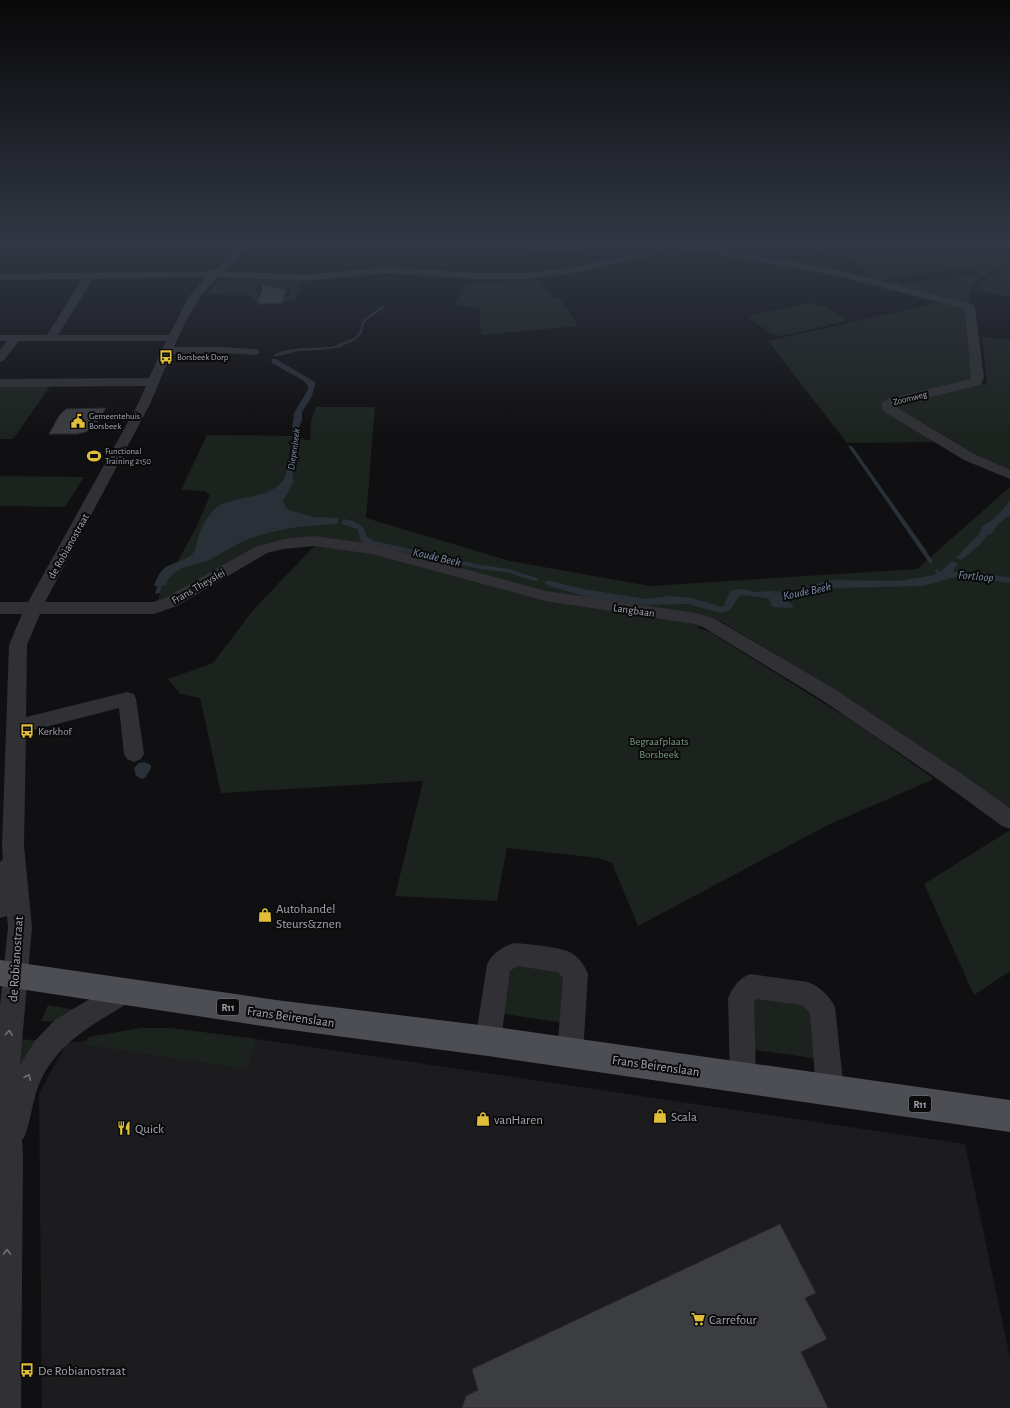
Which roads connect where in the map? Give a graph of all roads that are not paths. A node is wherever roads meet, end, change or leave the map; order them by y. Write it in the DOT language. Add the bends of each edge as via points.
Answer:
graph roads {
  1 [pos="69,308"];
  2 [pos="188,308"];
  3 [pos="970,308"];
  4 [pos="0,338"];
  5 [pos="16,338"];
  6 [pos="50,338"];
  7 [pos="171,338"];
  8 [pos="166,350"];
  9 [pos="254,352"];
  10 [pos="0,358"];
  11 [pos="152,382"];
  12 [pos="0,383"];
  13 [pos="1010,475"];
  14 [pos="284,544"];
  15 [pos="34,607"];
  16 [pos="0,608"];
  17 [pos="16,727"];
  18 [pos="134,754"];
  19 [pos="1010,820"];
  20 [pos="13,846"];
  21 [pos="0,908"];
  22 [pos="7,975"];
  23 [pos="125,991"];
  24 [pos="488,1041"];
  25 [pos="570,1053"];
  26 [pos="743,1078"];
  27 [pos="830,1090"];
  28 [pos="1010,1116"];
  29 [pos="9,1155"];
  30 [pos="4,1408"];
  1 -- 6 [label="street"];
  2 -- 7 [label="street, de Robianostraat"];
  3 -- 13 [label="street, Zoomweg" via="978,378 976,382 887,404 888,408 969,457"];
  4 -- 5 [label="street"];
  5 -- 6 [label="street"];
  5 -- 10 [label="street"];
  6 -- 7 [label="street"];
  7 -- 8 [label="street, de Robianostraat"];
  8 -- 9 [label="street"];
  8 -- 11 [label="street, de Robianostraat"];
  11 -- 12 [label="street"];
  11 -- 15 [label="street, de Robianostraat" via="144,404"];
  14 -- 15 [label="street, Frans Theyslei" via="257,552 164,605 147,608"];
  14 -- 19 [label="street, Langbaan" via="314,541 373,549 546,596 703,620 829,695"];
  15 -- 16 [label="street, Frans Theyslei"];
  15 -- 17 [label="street, de Robianostraat" via="18,645"];
  17 -- 18 [label="street" via="127,699"];
  17 -- 20 [label="street, de Robianostraat"];
  20 -- 21 [label="street, de Robianostraat"];
  20 -- 22 [label="street, de Robianostraat" via="20,927"];
  22 -- 23 [label="main road, Frans Beirenslaan / R11"];
  29 -- 22 [label="street, de Robianostraat, one-way" via="4,1098"];
  23 -- 24 [label="main road, Frans Beirenslaan / R11" via="276,1014"];
  29 -- 23 [label="street, one-way" via="18,1104 34,1064 65,1028"];
  24 -- 25 [label="main road, Frans Beirenslaan / R11"];
  24 -- 25 [label="street" via="499,964 514,954 564,961 576,974"];
  25 -- 26 [label="main road, Frans Beirenslaan / R11"];
  26 -- 27 [label="main road, Frans Beirenslaan / R11"];
  26 -- 27 [label="street" via="741,998 750,986 808,994 822,1007"];
  27 -- 28 [label="main road, Frans Beirenslaan / R11"];
  30 -- 29 [label="street, de Robianostraat, one-way"];
}
